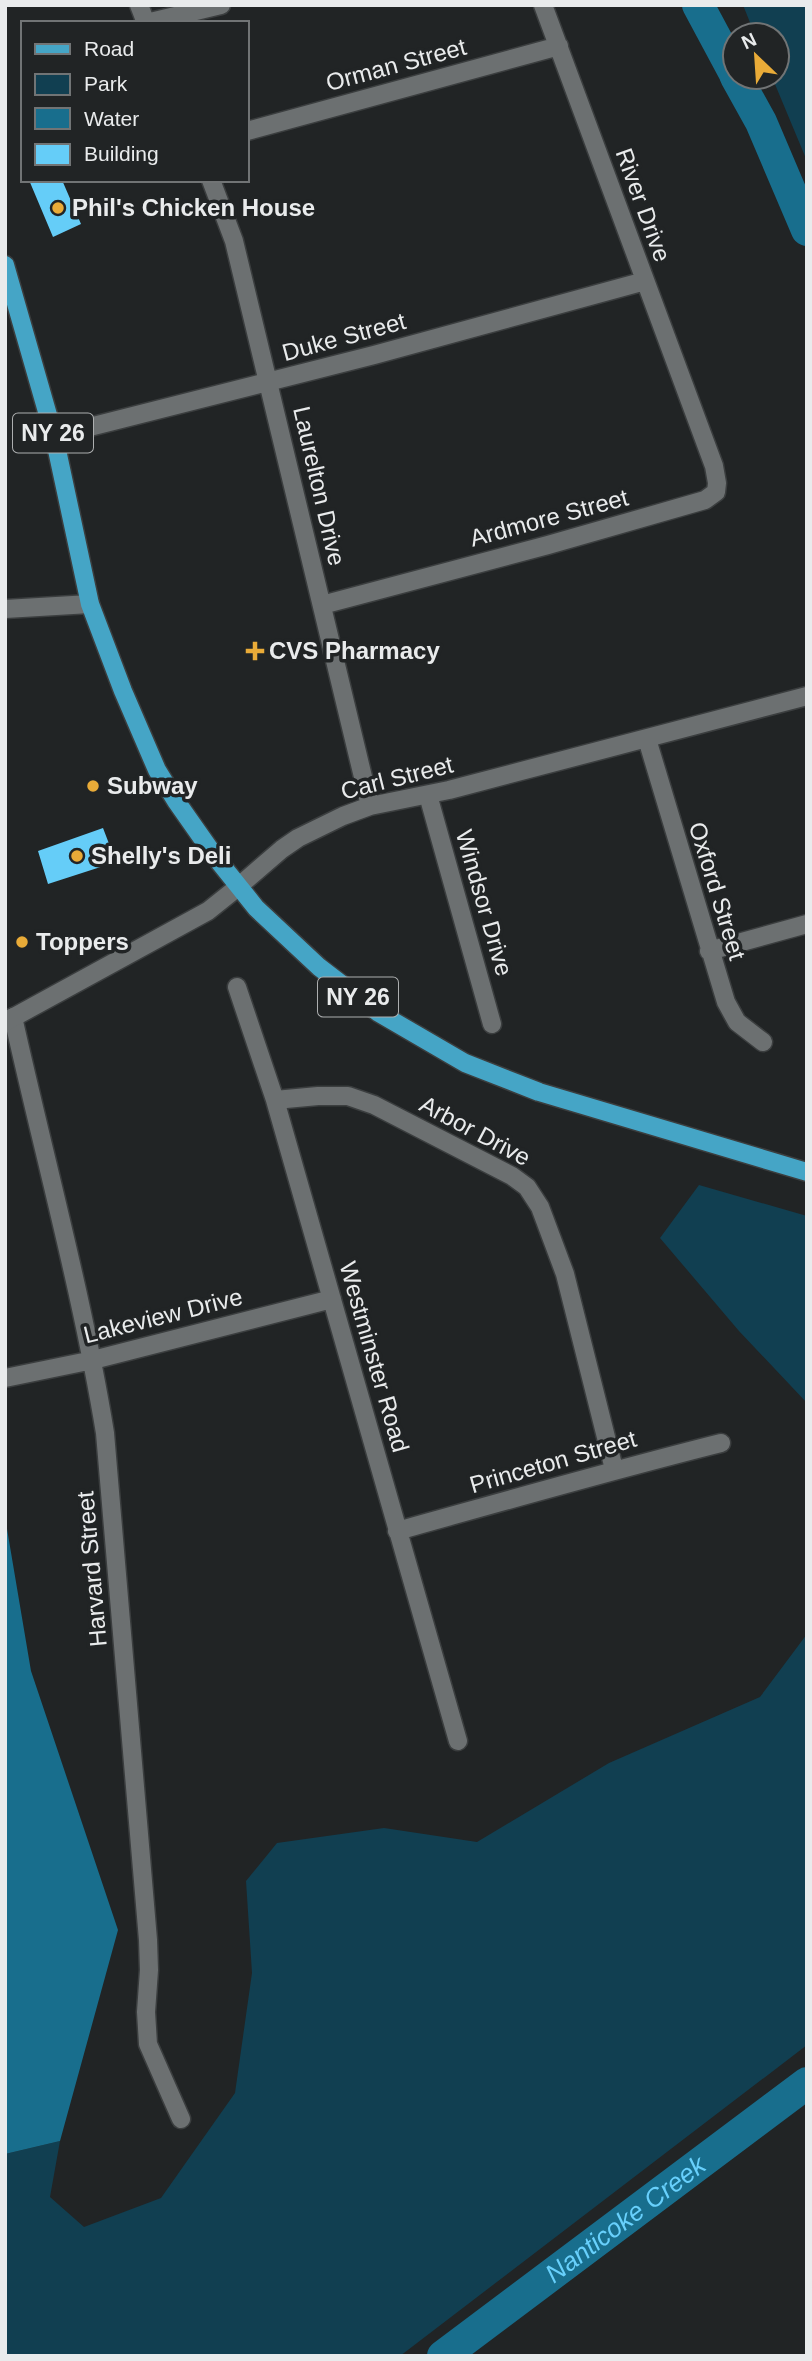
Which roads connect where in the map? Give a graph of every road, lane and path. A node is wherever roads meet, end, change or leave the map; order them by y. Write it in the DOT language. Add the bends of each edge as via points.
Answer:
graph roads {
  1 [pos="221,5"];
  2 [pos="543,5"];
  3 [pos="154,21"];
  4 [pos="559,46"];
  5 [pos="248,131"];
  6 [pos="212,182"];
  7 [pos="5,265"];
  8 [pos="645,281"];
  9 [pos="269,382"];
  10 [pos="697,421"];
  11 [pos="54,436"];
  12 [pos="90,604"];
  13 [pos="321,605"];
  14 [pos="5,609"];
  15 [pos="807,696"];
  16 [pos="647,739"];
  17 [pos="428,794"];
  18 [pos="370,806"];
  19 [pos="238,887"];
  20 [pos="807,924"];
  21 [pos="709,951"];
  22 [pos="237,986"];
  23 [pos="9,1019"];
  24 [pos="492,1024"];
  25 [pos="763,1042"];
  26 [pos="275,1100"];
  27 [pos="807,1172"];
  28 [pos="332,1299"];
  29 [pos="93,1360"];
  30 [pos="5,1378"];
  31 [pos="722,1443"];
  32 [pos="614,1469"];
  33 [pos="397,1531"];
  34 [pos="458,1741"];
  35 [pos="181,2119"];
  1 -- 3 [label="street"];
  2 -- 4 [label="street, River Drive"];
  4 -- 5 [label="street, Orman Street"];
  4 -- 8 [label="street, River Drive"];
  6 -- 9 [label="street, Laurelton Drive" via="234,241"];
  7 -- 11 [label="main road, NY 26"];
  8 -- 9 [label="street, Duke Street"];
  8 -- 10 [label="street, River Drive"];
  9 -- 11 [label="street, Duke Street"];
  9 -- 13 [label="street, Laurelton Drive"];
  10 -- 13 [label="street, Ardmore Street" via="717,483 716,492 705,500"];
  11 -- 12 [label="main road, NY 26"];
  12 -- 14 [label="street"];
  12 -- 19 [label="main road, NY 26" via="157,770"];
  13 -- 18 [label="street, Laurelton Drive"];
  15 -- 16 [label="street, Carl Street"];
  16 -- 17 [label="street, Carl Street"];
  16 -- 21 [label="street, Oxford Street"];
  17 -- 18 [label="street, Carl Street"];
  17 -- 24 [label="street, Windsor Drive"];
  18 -- 19 [label="street, Carl Street" via="298,838"];
  19 -- 23 [label="street, Carl Street" via="208,911"];
  19 -- 27 [label="main road, NY 26" via="329,975 379,1013 465,1063 539,1092"];
  20 -- 21 [label="street"];
  21 -- 25 [label="street, Oxford Street" via="737,1022"];
  22 -- 26 [label="street, Westminster Road"];
  23 -- 29 [label="street, Harvard Street"];
  26 -- 28 [label="street, Westminster Road"];
  26 -- 32 [label="street, Arbor Drive" via="348,1096 512,1175 527,1187 540,1207 565,1274"];
  28 -- 29 [label="street, Lakeview Drive"];
  28 -- 33 [label="street, Westminster Road"];
  29 -- 30 [label="street, Lakeview Drive"];
  29 -- 35 [label="street, Harvard Street" via="105,1433 148,1940 148,2044"];
  31 -- 32 [label="street, Princeton Street"];
  32 -- 33 [label="street, Princeton Street"];
  33 -- 34 [label="street, Westminster Road"];
}
